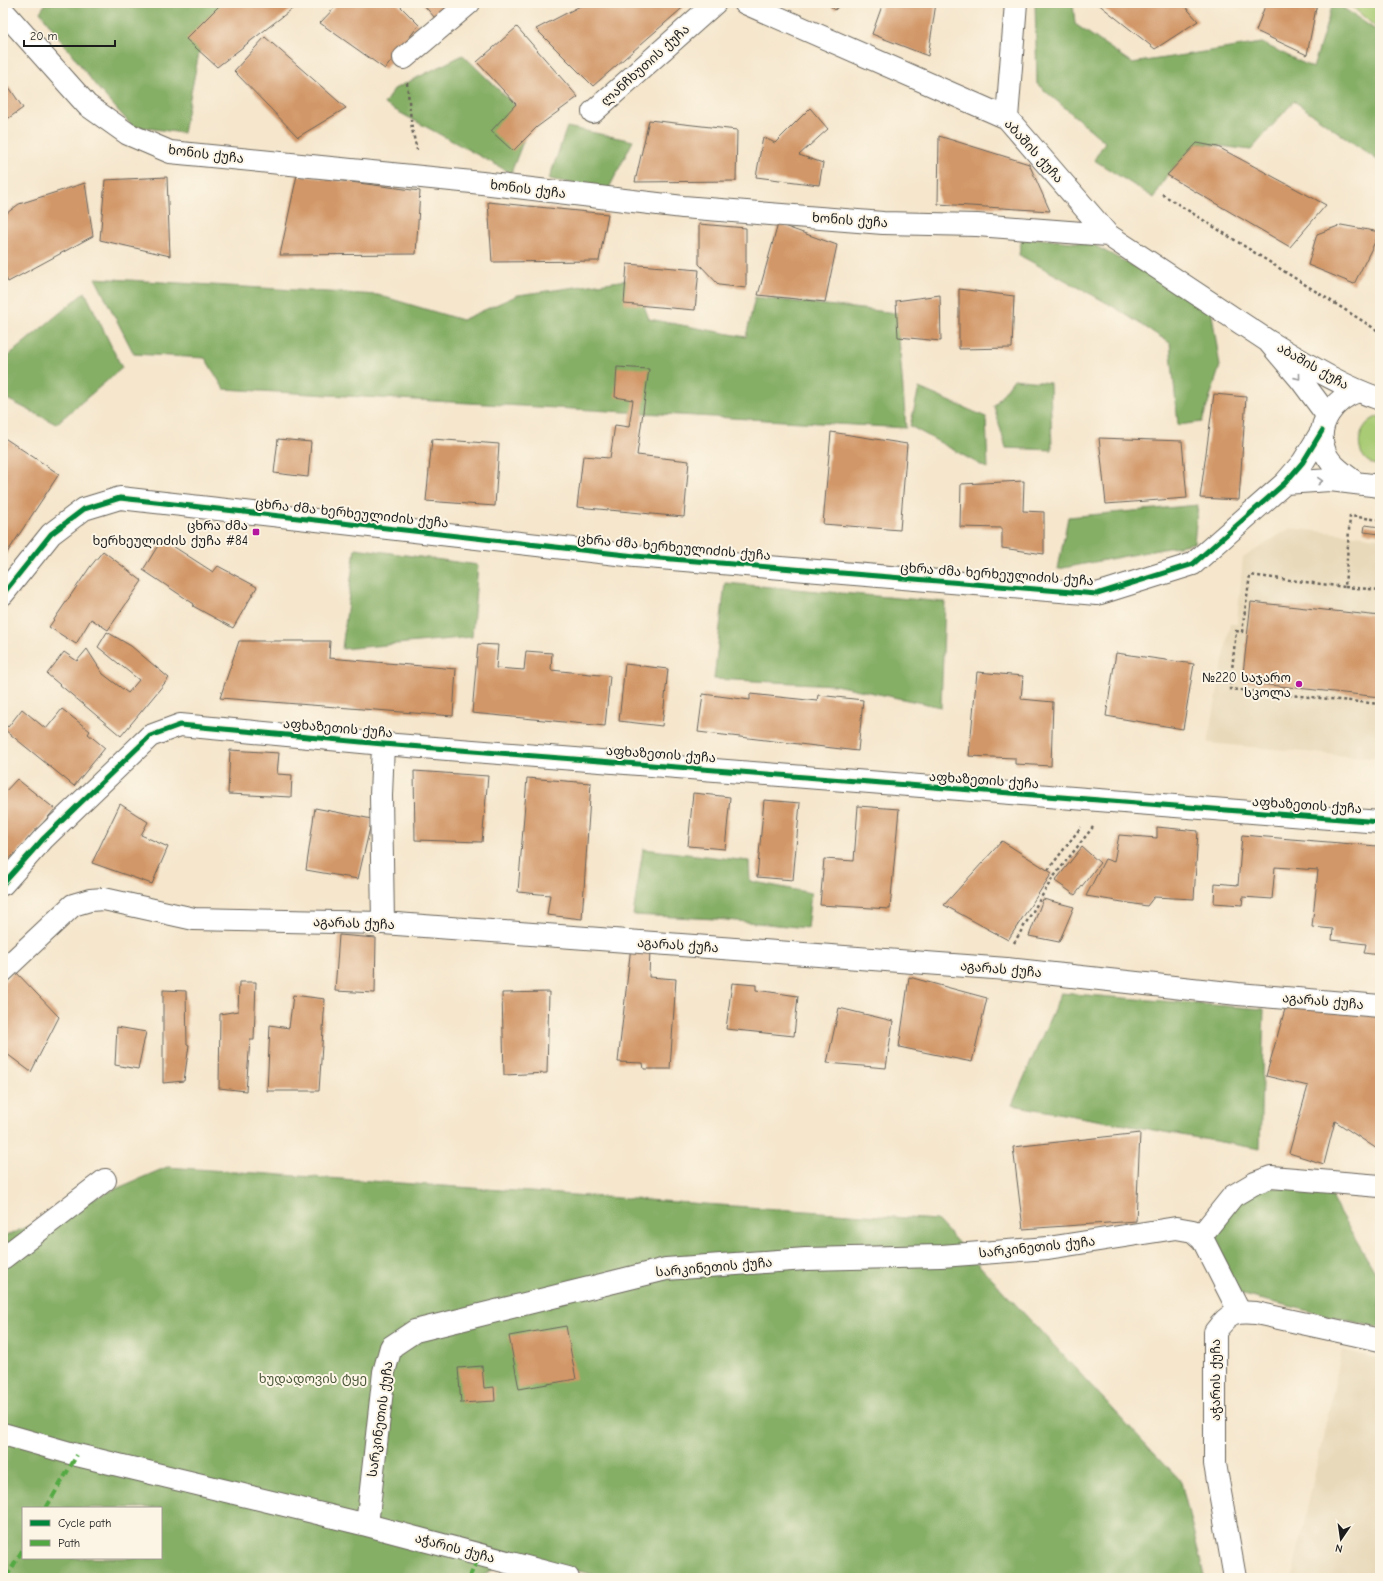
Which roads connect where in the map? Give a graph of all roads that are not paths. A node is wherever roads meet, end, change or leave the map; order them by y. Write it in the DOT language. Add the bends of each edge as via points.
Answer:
graph roads {
  1 [pos="469,3"];
  2 [pos="716,3"];
  3 [pos="745,3"];
  4 [pos="1016,3"];
  5 [pos="3,11"];
  6 [pos="404,58"];
  7 [pos="593,112"];
  8 [pos="1007,118"];
  9 [pos="1108,235"];
  10 [pos="1268,341"];
  11 [pos="1358,391"];
  12 [pos="1380,398"];
  13 [pos="1325,423"];
  14 [pos="1355,482"];
  15 [pos="1285,483"];
  16 [pos="1380,486"];
  17 [pos="3,594"];
  18 [pos="383,744"];
  19 [pos="1380,822"];
  20 [pos="3,884"];
  21 [pos="383,923"];
  22 [pos="3,971"];
  23 [pos="1380,1006"];
  24 [pos="105,1180"];
  25 [pos="1380,1186"];
  26 [pos="1200,1237"];
  27 [pos="3,1258"];
  28 [pos="1239,1311"];
  29 [pos="1380,1340"];
  30 [pos="3,1434"];
  31 [pos="366,1525"];
  32 [pos="568,1578"];
  33 [pos="1235,1578"];
  1 -- 6 [label="street"];
  2 -- 7 [label="street, ლანჩხუთის ქუჩა"];
  3 -- 8 [label="street, აბაშის ქუჩა"];
  4 -- 8 [label="street"];
  5 -- 9 [label="street, ხონის ქუჩა" via="87,105 128,134 170,152 482,183 683,207 883,223 977,225"];
  8 -- 9 [label="street, აბაშის ქუჩა"];
  9 -- 10 [label="street, აბაშის ქუჩა"];
  10 -- 11 [label="street, აბაშის ქუჩა" via="1330,379"];
  10 -- 13 [label="street, აბაშის ქუჩა, one-way" via="1301,380"];
  11 -- 12 [label="street, აბაშის ქუჩა"];
  11 -- 13 [label="street, ცხრა ძმა ხერხეულიძის ქუჩა" via="1336,404"];
  13 -- 14 [label="street" via="1324,449 1336,468"];
  13 -- 15 [label="street, ცხრა ძმა ხერხეულიძის ქუჩა" via="1303,462"];
  15 -- 14 [label="street, one-way" via="1330,480"];
  14 -- 16 [label="street"];
  15 -- 17 [label="street, ცხრა ძმა ხერხეულიძის ქუჩა" via="1194,564 1097,594 634,556 120,498 84,509 51,534"];
  18 -- 19 [label="street, აფხაზეთის ქუჩა"];
  18 -- 20 [label="street, აფხაზეთის ქუჩა" via="180,725 150,736 44,838"];
  18 -- 21 [label="street"];
  21 -- 22 [label="street, აგარას ქუჩა" via="194,919 104,899 90,900 73,905"];
  21 -- 23 [label="street, აგარას ქუჩა" via="1007,969 1238,994"];
  24 -- 27 [label="street"];
  25 -- 26 [label="street" via="1271,1177 1233,1196"];
  26 -- 28 [label="street"];
  26 -- 31 [label="street, სარკინეთის ქუჩა" via="1193,1231 1176,1228 1048,1248 956,1255 806,1259 666,1269 414,1331 391,1347 384,1372"];
  28 -- 29 [label="street"];
  28 -- 33 [label="street, აჭარის ქუჩა" via="1224,1321 1216,1332 1215,1464"];
  30 -- 31 [label="street, აჭარის ქუჩა" via="77,1455"];
  31 -- 32 [label="street, აჭარის ქუჩა"];
}
